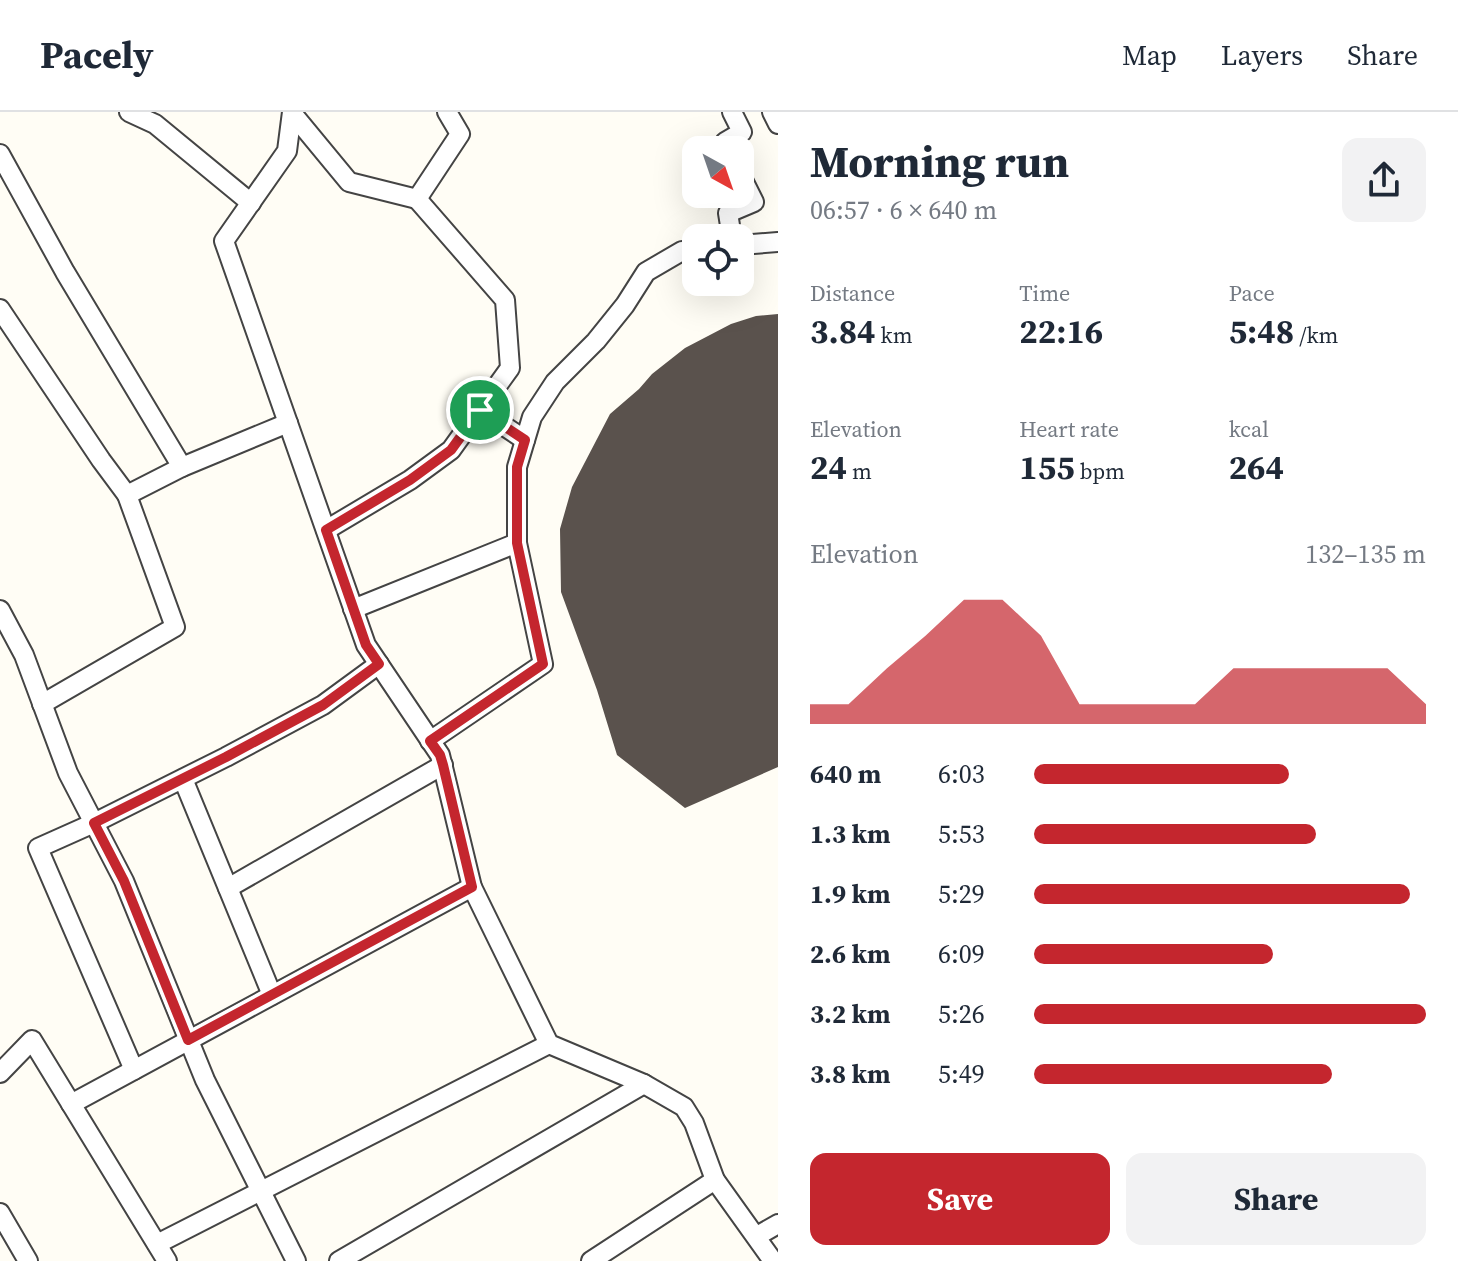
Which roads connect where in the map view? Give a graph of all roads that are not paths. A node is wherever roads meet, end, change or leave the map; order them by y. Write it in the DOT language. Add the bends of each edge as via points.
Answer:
graph roads {
  1 [pos="129,112"];
  2 [pos="447,112"];
  3 [pos="732,112"];
  4 [pos="772,112"];
  5 [pos="292,113"];
  6 [pos="778,124"];
  7 [pos="735,136"];
  8 [pos="0,154"];
  9 [pos="417,199"];
  10 [pos="251,203"];
  11 [pos="740,208"];
  12 [pos="730,224"];
  13 [pos="778,242"];
  14 [pos="754,244"];
  15 [pos="682,251"];
  16 [pos="0,309"];
  17 [pos="480,410"];
  18 [pos="288,423"];
  19 [pos="525,440"];
  20 [pos="182,467"];
  21 [pos="127,495"];
  22 [pos="326,530"];
  23 [pos="517,543"];
  24 [pos="353,609"];
  25 [pos="0,610"];
  26 [pos="379,664"];
  27 [pos="42,704"];
  28 [pos="430,741"];
  29 [pos="443,765"];
  30 [pos="183,779"];
  31 [pos="94,823"];
  32 [pos="472,887"];
  33 [pos="228,888"];
  34 [pos="272,995"];
  35 [pos="188,1040"];
  36 [pos="549,1044"];
  37 [pos="1,1070"];
  38 [pos="134,1070"];
  39 [pos="644,1084"];
  40 [pos="71,1104"];
  41 [pos="715,1180"];
  42 [pos="260,1190"];
  43 [pos="0,1213"];
  44 [pos="778,1224"];
  45 [pos="757,1236"];
  46 [pos="163,1256"];
  47 [pos="28,1261"];
  48 [pos="296,1261"];
  49 [pos="339,1261"];
  50 [pos="591,1261"];
  51 [pos="773,1261"];
  1 -- 10 [label="street" via="155,124"];
  2 -- 9 [label="street" via="460,134"];
  3 -- 7 [label="street" via="742,132"];
  4 -- 6 [label="street"];
  5 -- 9 [label="street" via="349,182"];
  5 -- 10 [label="street" via="287,151"];
  8 -- 20 [label="street"];
  9 -- 17 [label="street" via="505,300 510,368"];
  10 -- 18 [label="street" via="224,241"];
  11 -- 12 [label="street" via="728,213"];
  13 -- 14 [label="street"];
  15 -- 19 [label="street" via="646,272 596,341 555,382 532,417"];
  16 -- 21 [label="street"];
  17 -- 19 [label="street"];
  17 -- 22 [label="street" via="451,450"];
  18 -- 20 [label="street"];
  18 -- 22 [label="street"];
  19 -- 23 [label="street" via="517,467"];
  20 -- 21 [label="street"];
  21 -- 27 [label="street" via="175,627"];
  22 -- 24 [label="street"];
  23 -- 24 [label="street"];
  23 -- 28 [label="street" via="543,664"];
  24 -- 26 [label="street"];
  25 -- 27 [label="street"];
  26 -- 28 [label="street"];
  26 -- 30 [label="street" via="323,705"];
  27 -- 31 [label="street"];
  28 -- 29 [label="street"];
  29 -- 32 [label="street"];
  29 -- 33 [label="street"];
  30 -- 31 [label="street"];
  30 -- 33 [label="street"];
  31 -- 35 [label="street" via="124,881"];
  31 -- 38 [label="street" via="38,848"];
  32 -- 34 [label="street"];
  32 -- 36 [label="street"];
  33 -- 34 [label="street"];
  34 -- 35 [label="street"];
  35 -- 38 [label="street"];
  35 -- 42 [label="street"];
  36 -- 39 [label="street"];
  36 -- 42 [label="street"];
  37 -- 40 [label="street" via="32,1040"];
  38 -- 40 [label="street"];
  39 -- 41 [label="street" via="684,1107"];
  39 -- 49 [label="street"];
  40 -- 46 [label="street"];
  41 -- 45 [label="street"];
  41 -- 50 [label="street"];
  42 -- 46 [label="street"];
  42 -- 48 [label="street"];
  43 -- 47 [label="street"];
  44 -- 45 [label="street"];
  45 -- 51 [label="street"];
}
